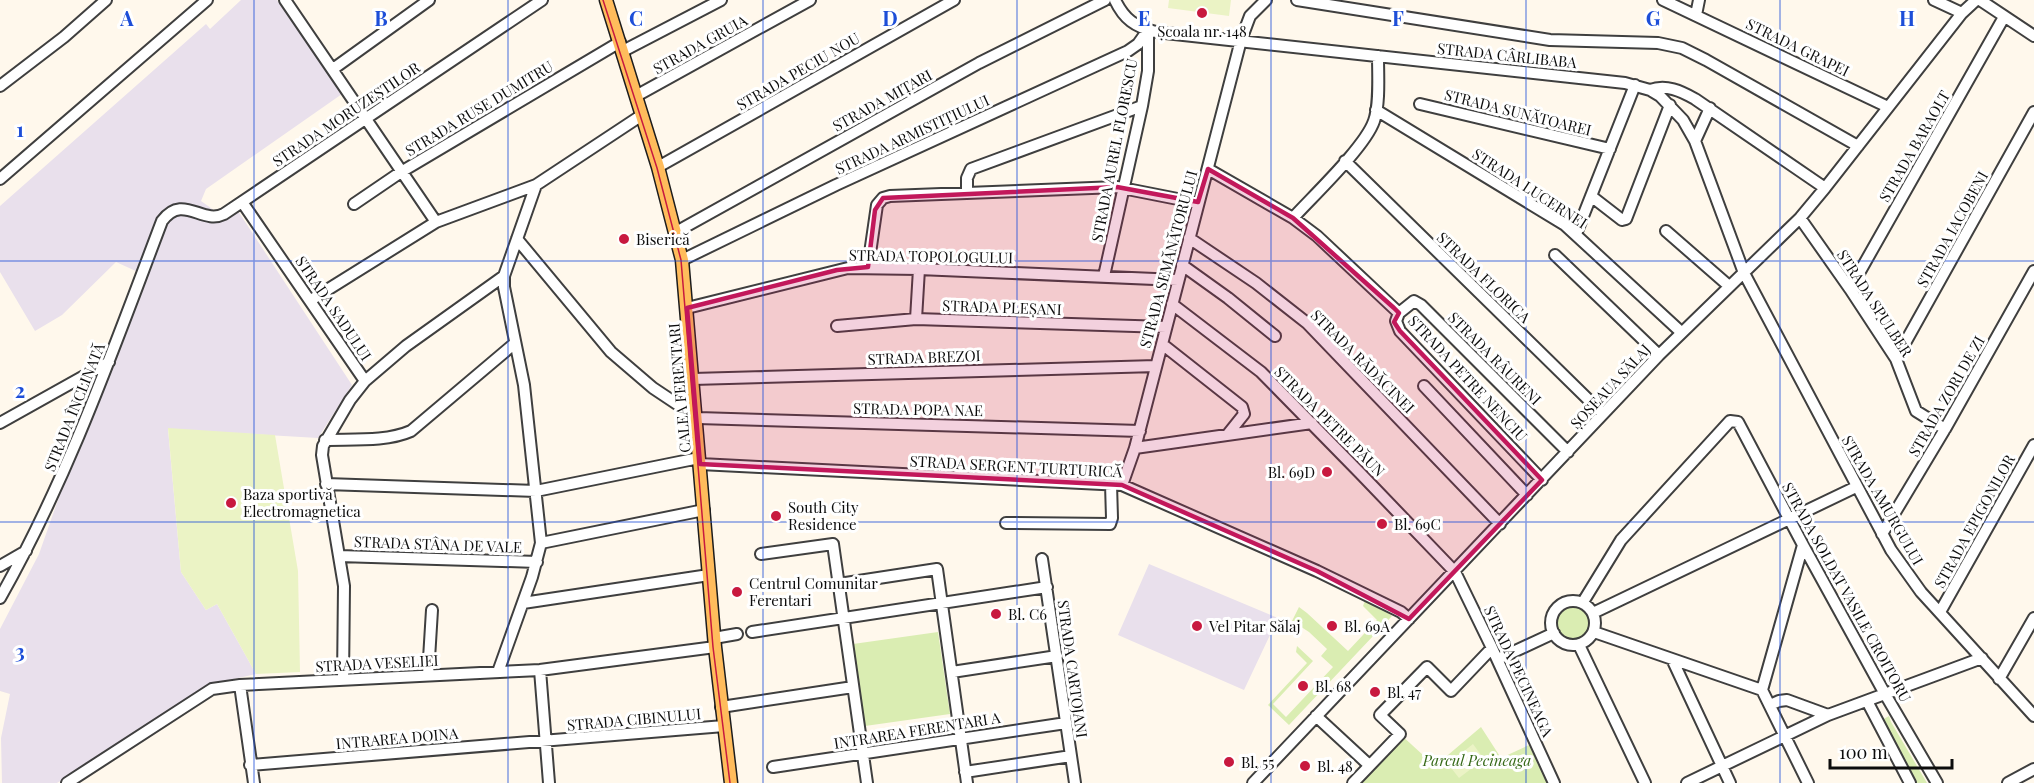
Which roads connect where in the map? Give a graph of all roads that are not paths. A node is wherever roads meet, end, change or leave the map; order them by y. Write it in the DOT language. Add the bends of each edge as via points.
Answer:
graph roads {
  1 [pos="106,0"];
  2 [pos="207,0"];
  3 [pos="285,0"];
  4 [pos="429,0"];
  5 [pos="542,0"];
  6 [pos="606,0"];
  7 [pos="721,0"];
  8 [pos="810,0"];
  9 [pos="954,0"];
  10 [pos="1105,0"];
  11 [pos="1115,0"];
  12 [pos="1266,0"];
  13 [pos="1297,0"];
  14 [pos="1663,0"];
  15 [pos="1699,0"];
  16 [pos="1934,0"];
  17 [pos="1966,0"];
  18 [pos="1978,0"];
  19 [pos="1962,13"];
  20 [pos="1696,15"];
  21 [pos="2004,17"];
  22 [pos="1152,31"];
  23 [pos="2034,36"];
  24 [pos="1241,40"];
  25 [pos="621,47"];
  26 [pos="1378,56"];
  27 [pos="333,69"];
  28 [pos="1,82"];
  29 [pos="1635,85"];
  30 [pos="1650,90"];
  31 [pos="636,96"];
  32 [pos="1420,104"];
  33 [pos="1670,105"];
  34 [pos="1142,106"];
  35 [pos="1888,107"];
  36 [pos="1710,108"];
  37 [pos="1376,110"];
  38 [pos="2034,112"];
  39 [pos="642,116"];
  40 [pos="366,119"];
  41 [pos="1695,141"];
  42 [pos="1858,146"];
  43 [pos="1610,149"];
  44 [pos="1345,161"];
  45 [pos="658,167"];
  46 [pos="1208,169"];
  47 [pos="401,172"];
  48 [pos="0,179"];
  49 [pos="536,185"];
  50 [pos="1124,187"];
  51 [pos="1825,189"];
  52 [pos="968,193"];
  53 [pos="1591,196"];
  54 [pos="242,202"];
  55 [pos="1198,203"];
  56 [pos="354,204"];
  57 [pos="1293,218"];
  58 [pos="1800,218"];
  59 [pos="162,221"];
  60 [pos="436,222"];
  61 [pos="1666,231"];
  62 [pos="676,232"];
  63 [pos="1576,234"];
  64 [pos="1189,238"];
  65 [pos="518,239"];
  66 [pos="1555,255"];
  67 [pos="682,260"];
  68 [pos="1182,265"];
  69 [pos="868,267"];
  70 [pos="919,269"];
  71 [pos="2034,271"];
  72 [pos="1744,273"];
  73 [pos="504,276"];
  74 [pos="1104,276"];
  75 [pos="1178,280"];
  76 [pos="1729,286"];
  77 [pos="1850,289"];
  78 [pos="311,300"];
  79 [pos="1172,304"];
  80 [pos="687,308"];
  81 [pos="1399,313"];
  82 [pos="916,319"];
  83 [pos="837,326"];
  84 [pos="1166,327"];
  85 [pos="1681,332"];
  86 [pos="1275,336"];
  87 [pos="514,344"];
  88 [pos="1162,344"];
  89 [pos="1659,356"];
  90 [pos="1896,359"];
  91 [pos="109,362"];
  92 [pos="1156,366"];
  93 [pos="693,379"];
  94 [pos="365,381"];
  95 [pos="1424,386"];
  96 [pos="1603,414"];
  97 [pos="696,417"];
  98 [pos="0,423"];
  99 [pos="1312,423"];
  100 [pos="1945,429"];
  101 [pos="1140,430"];
  102 [pos="1228,434"];
  103 [pos="325,440"];
  104 [pos="2034,445"];
  105 [pos="1135,448"];
  106 [pos="1568,452"];
  107 [pos="699,461"];
  108 [pos="1542,480"];
  109 [pos="326,484"];
  110 [pos="1117,485"];
  111 [pos="1856,487"];
  112 [pos="536,491"];
  113 [pos="1527,495"];
  114 [pos="704,510"];
  115 [pos="1789,519"];
  116 [pos="1006,523"];
  117 [pos="1500,524"];
  118 [pos="1882,534"];
  119 [pos="541,543"];
  120 [pos="1803,545"];
  121 [pos="26,551"];
  122 [pos="761,554"];
  123 [pos="339,556"];
  124 [pos="1042,559"];
  125 [pos="537,561"];
  126 [pos="0,566"];
  127 [pos="1455,572"];
  128 [pos="709,575"];
  129 [pos="838,584"];
  130 [pos="1047,587"];
  131 [pos="0,598"];
  132 [pos="1583,602"];
  133 [pos="523,603"];
  134 [pos="942,603"];
  135 [pos="432,610"];
  136 [pos="1940,612"];
  137 [pos="1593,613"];
  138 [pos="843,618"];
  139 [pos="2034,618"];
  140 [pos="1409,619"];
  141 [pos="752,632"];
  142 [pos="1594,632"];
  143 [pos="1554,633"];
  144 [pos="737,634"];
  145 [pos="714,642"];
  146 [pos="1579,645"];
  147 [pos="1492,648"];
  148 [pos="1057,656"];
  149 [pos="1982,658"];
  150 [pos="1498,659"];
  151 [pos="1671,660"];
  152 [pos="540,670"];
  153 [pos="498,672"];
  154 [pos="952,672"];
  155 [pos="428,675"];
  156 [pos="1999,679"];
  157 [pos="343,680"];
  158 [pos="240,685"];
  159 [pos="853,687"];
  160 [pos="1762,690"];
  161 [pos="1885,694"];
  162 [pos="1867,701"];
  163 [pos="1770,705"];
  164 [pos="721,707"];
  165 [pos="1828,715"];
  166 [pos="1316,716"];
  167 [pos="2034,716"];
  168 [pos="1066,723"];
  169 [pos="724,726"];
  170 [pos="1785,735"];
  171 [pos="961,739"];
  172 [pos="546,741"];
  173 [pos="862,754"];
  174 [pos="1071,756"];
  175 [pos="250,765"];
  176 [pos="1370,765"];
  177 [pos="1722,766"];
  178 [pos="773,767"];
  179 [pos="2034,769"];
  180 [pos="966,778"];
  181 [pos="67,783"];
  182 [pos="254,783"];
  183 [pos="549,783"];
  184 [pos="731,783"];
  185 [pos="867,783"];
  186 [pos="1075,783"];
  187 [pos="1253,783"];
  188 [pos="1353,783"];
  189 [pos="1554,783"];
  190 [pos="1645,783"];
  191 [pos="1687,783"];
  192 [pos="1730,783"];
  193 [pos="1808,783"];
  194 [pos="1910,783"];
  195 [pos="1937,783"];
  196 [pos="2008,783"];
  1 -- 28 [label="street" via="64,37"];
  2 -- 48 [label="street"];
  3 -- 27 [label="street"];
  4 -- 27 [label="street"];
  5 -- 40 [label="street, STRADA MORUZEȘTILOR"];
  6 -- 25 [label="main road, CALEA FERENTARI"];
  7 -- 25 [label="street, STRADA RUSE DUMITRU"];
  8 -- 31 [label="street, STRADA GRUIA"];
  9 -- 45 [label="street, STRADA PECIU NOU"];
  10 -- 62 [label="street, STRADA MIȚARI" via="951,78"];
  11 -- 22 [label="street" via="1126,18"];
  12 -- 24 [label="street" via="1250,16"];
  13 -- 42 [label="street" via="1550,40 1646,42 1682,48"];
  14 -- 20 [label="street, STRADA GRAPEI"];
  15 -- 20 [label="street"];
  16 -- 19 [label="street"];
  17 -- 19 [label="street"];
  18 -- 19 [label="street, ȘOSEAUA SĂLAJ"];
  18 -- 21 [label="street"];
  19 -- 35 [label="street, ȘOSEAUA SĂLAJ"];
  20 -- 35 [label="street, STRADA GRAPEI"];
  21 -- 23 [label="street"];
  21 -- 77 [label="street, STRADA BARAOLT"];
  22 -- 24 [label="street, STRADA CÂRLIBABA"];
  22 -- 34 [label="street, STRADA AUREL FLORESCU"];
  22 -- 67 [label="street, STRADA ARMISTIȚIULUI" via="1128,51"];
  24 -- 26 [label="street, STRADA CÂRLIBABA"];
  24 -- 46 [label="street, STRADA SEMĂNĂTORULUI"];
  25 -- 31 [label="main road, CALEA FERENTARI"];
  25 -- 47 [label="street, STRADA RUSE DUMITRU"];
  26 -- 29 [label="street, STRADA CÂRLIBABA"];
  26 -- 37 [label="street"];
  27 -- 40 [label="street"];
  29 -- 30 [label="street, STRADA CÂRLIBABA"];
  29 -- 43 [label="street"];
  30 -- 33 [label="street, STRADA AMURGULUI"];
  30 -- 36 [label="street, STRADA CÂRLIBABA" via="1672,89"];
  31 -- 39 [label="main road, CALEA FERENTARI"];
  32 -- 43 [label="street, STRADA SUNĂTOAREI"];
  33 -- 41 [label="street, STRADA AMURGULUI"];
  33 -- 53 [label="street" via="1626,219 1622,220"];
  34 -- 50 [label="street, STRADA AUREL FLORESCU"];
  34 -- 52 [label="street" via="971,169"];
  35 -- 42 [label="street, ȘOSEAUA SĂLAJ"];
  36 -- 41 [label="street"];
  36 -- 51 [label="street, STRADA CÂRLIBABA"];
  37 -- 44 [label="street" via="1371,129"];
  37 -- 63 [label="street, STRADA LUCERNEI"];
  38 -- 90 [label="street, STRADA IACOBENI"];
  39 -- 45 [label="main road, CALEA FERENTARI"];
  39 -- 49 [label="street"];
  40 -- 47 [label="street"];
  40 -- 54 [label="street, STRADA MORUZEȘTILOR"];
  41 -- 72 [label="street, STRADA AMURGULUI"];
  42 -- 51 [label="street, ȘOSEAUA SĂLAJ"];
  43 -- 53 [label="street"];
  44 -- 57 [label="street"];
  44 -- 96 [label="street, STRADA FLORICA"];
  45 -- 62 [label="main road, CALEA FERENTARI"];
  46 -- 55 [label="street, STRADA SEMĂNĂTORULUI"];
  46 -- 57 [label="street, STRADA PETRE NENCIU"];
  47 -- 56 [label="street, STRADA RUSE DUMITRU"];
  47 -- 60 [label="street"];
  49 -- 60 [label="street"];
  49 -- 65 [label="street"];
  50 -- 52 [label="street"];
  50 -- 55 [label="street"];
  50 -- 74 [label="street, STRADA AUREL FLORESCU"];
  51 -- 58 [label="street, ȘOSEAUA SĂLAJ"];
  52 -- 69 [label="street" via="890,196 879,200"];
  53 -- 63 [label="street"];
  54 -- 59 [label="street, STRADA MORUZEȘTILOR" via="219,216 178,209"];
  54 -- 78 [label="street, STRADA SADULUI"];
  55 -- 64 [label="street, STRADA SEMĂNĂTORULUI"];
  57 -- 81 [label="street, STRADA PETRE NENCIU"];
  58 -- 72 [label="street, ȘOSEAUA SĂLAJ"];
  58 -- 77 [label="street, STRADA SPULBER"];
  59 -- 91 [label="street, STRADA ÎNCLINATĂ"];
  60 -- 78 [label="street"];
  61 -- 76 [label="street"];
  62 -- 67 [label="main road, CALEA FERENTARI"];
  63 -- 85 [label="street, STRADA LUCERNEI"];
  64 -- 68 [label="street, STRADA SEMĂNĂTORULUI"];
  64 -- 117 [label="street, STRADA RĂDĂCINEI" via="1307,323"];
  65 -- 73 [label="street"];
  65 -- 97 [label="street" via="611,352 632,372"];
  66 -- 89 [label="street"];
  67 -- 80 [label="main road, CALEA FERENTARI"];
  68 -- 75 [label="street, STRADA SEMĂNĂTORULUI"];
  68 -- 86 [label="street"];
  69 -- 70 [label="street, STRADA TOPOLOGULUI"];
  69 -- 80 [label="street, STRADA TOPOLOGULUI" via="837,270"];
  70 -- 74 [label="street, STRADA TOPOLOGULUI"];
  70 -- 82 [label="street"];
  71 -- 100 [label="street, STRADA ZORI DE ZI"];
  72 -- 76 [label="street, ȘOSEAUA SĂLAJ"];
  72 -- 111 [label="street, STRADA AMURGULUI"];
  73 -- 87 [label="street"];
  73 -- 94 [label="street" via="406,346"];
  74 -- 75 [label="street, STRADA TOPOLOGULUI"];
  75 -- 79 [label="street, STRADA SEMĂNĂTORULUI"];
  76 -- 85 [label="street, ȘOSEAUA SĂLAJ"];
  77 -- 90 [label="street, STRADA SPULBER"];
  78 -- 94 [label="street, STRADA SADULUI"];
  79 -- 84 [label="street, STRADA SEMĂNĂTORULUI"];
  79 -- 99 [label="street, STRADA PETRE PĂUN" via="1261,372"];
  80 -- 93 [label="main road, CALEA FERENTARI"];
  81 -- 106 [label="street, STRADA RÂURENI" via="1414,301 1421,305"];
  81 -- 108 [label="street, STRADA PETRE NENCIU" via="1396,321 1400,331"];
  82 -- 83 [label="street, STRADA PLEȘANI"];
  82 -- 84 [label="street, STRADA PLEȘANI"];
  84 -- 88 [label="street, STRADA SEMĂNĂTORULUI"];
  85 -- 89 [label="street, ȘOSEAUA SĂLAJ"];
  87 -- 103 [label="street" via="411,431 382,438"];
  87 -- 112 [label="street" via="524,385"];
  88 -- 92 [label="street, STRADA SEMĂNĂTORULUI"];
  88 -- 102 [label="street" via="1242,407 1244,414"];
  89 -- 96 [label="street, ȘOSEAUA SĂLAJ"];
  90 -- 100 [label="street, STRADA SPULBER" via="1916,411"];
  91 -- 98 [label="street"];
  91 -- 121 [label="street, STRADA ÎNCLINATĂ"];
  92 -- 93 [label="street, STRADA BREZOI"];
  92 -- 101 [label="street, STRADA SEMĂNĂTORULUI"];
  93 -- 97 [label="main road, CALEA FERENTARI"];
  94 -- 103 [label="street, STRADA SADULUI"];
  95 -- 113 [label="street"];
  96 -- 106 [label="street, ȘOSEAUA SĂLAJ"];
  97 -- 101 [label="street, STRADA POPA NAE"];
  97 -- 107 [label="main road, CALEA FERENTARI"];
  99 -- 102 [label="street"];
  99 -- 127 [label="street, STRADA PETRE PĂUN"];
  100 -- 118 [label="street, STRADA ZORI DE ZI"];
  101 -- 105 [label="street, STRADA SEMĂNĂTORULUI"];
  102 -- 105 [label="street"];
  103 -- 109 [label="street" via="322,455"];
  104 -- 136 [label="street, STRADA EPIGONILOR"];
  105 -- 110 [label="street, STRADA SEMĂNĂTORULUI"];
  106 -- 108 [label="street, ȘOSEAUA SĂLAJ"];
  107 -- 110 [label="street, STRADA SERGENT TURTURICĂ"];
  107 -- 112 [label="street, STRADA SERGENT TURTURICĂ"];
  107 -- 114 [label="main road, CALEA FERENTARI"];
  108 -- 113 [label="street, ȘOSEAUA SĂLAJ"];
  109 -- 112 [label="street, STRADA SERGENT TURTURICĂ"];
  109 -- 123 [label="street"];
  110 -- 116 [label="street, STRADA SEMĂNĂTORULUI" via="1110,524"];
  110 -- 140 [label="street, STRADA SERGENT TURTURICĂ" via="1326,576"];
  111 -- 115 [label="street"];
  111 -- 118 [label="street, STRADA AMURGULUI"];
  112 -- 119 [label="street"];
  113 -- 117 [label="street, ȘOSEAUA SĂLAJ"];
  114 -- 119 [label="street"];
  114 -- 128 [label="main road, CALEA FERENTARI"];
  115 -- 120 [label="street, STRADA SOLDAT VASILE CROITORU"];
  115 -- 132 [label="street, STRADA SOLDAT VASILE CROITORU" via="1741,424 1730,421 1621,540"];
  115 -- 137 [label="street"];
  117 -- 127 [label="street, ȘOSEAUA SĂLAJ"];
  118 -- 136 [label="street, STRADA AMURGULUI" via="1905,572"];
  119 -- 125 [label="street"];
  120 -- 160 [label="street"];
  120 -- 161 [label="street, STRADA SOLDAT VASILE CROITORU"];
  121 -- 126 [label="street"];
  121 -- 131 [label="street, STRADA ÎNCLINATĂ"];
  122 -- 129 [label="street" via="833,544"];
  123 -- 125 [label="street, STRADA STÂNA DE VALE"];
  123 -- 157 [label="street" via="345,593"];
  124 -- 130 [label="street, STRADA CARTOJANI"];
  125 -- 133 [label="street"];
  127 -- 140 [label="street, ȘOSEAUA SĂLAJ"];
  127 -- 147 [label="street, STRADA PECINEAGA"];
  128 -- 133 [label="street"];
  128 -- 145 [label="main road, CALEA FERENTARI"];
  129 -- 134 [label="street" via="938,569"];
  129 -- 138 [label="street"];
  130 -- 134 [label="street"];
  130 -- 148 [label="street, STRADA CARTOJANI"];
  132 -- 137 [label="street"];
  132 -- 143 [label="street" via="1569,601 1557,608 1551,620"];
  133 -- 153 [label="street"];
  134 -- 138 [label="street"];
  134 -- 154 [label="street"];
  135 -- 155 [label="street"];
  136 -- 149 [label="street, STRADA AMURGULUI"];
  137 -- 142 [label="street"];
  138 -- 141 [label="street"];
  138 -- 159 [label="street"];
  139 -- 156 [label="street"];
  140 -- 166 [label="street, ȘOSEAUA SĂLAJ"];
  142 -- 146 [label="street"];
  142 -- 151 [label="street"];
  143 -- 146 [label="street" via="1564,643"];
  143 -- 150 [label="street"];
  144 -- 145 [label="street, STRADA VESELIEI"];
  145 -- 152 [label="street, STRADA VESELIEI"];
  145 -- 164 [label="main road, CALEA FERENTARI"];
  146 -- 190 [label="street"];
  147 -- 150 [label="street, STRADA PECINEAGA"];
  147 -- 176 [label="street" via="1451,691 1427,667 1380,715 1400,734"];
  148 -- 154 [label="street"];
  148 -- 168 [label="street, STRADA CARTOJANI"];
  149 -- 156 [label="street, STRADA AMURGULUI"];
  149 -- 161 [label="street"];
  150 -- 189 [label="street, STRADA PECINEAGA"];
  151 -- 160 [label="street"];
  151 -- 177 [label="street"];
  152 -- 153 [label="street, STRADA VESELIEI"];
  152 -- 172 [label="street"];
  153 -- 155 [label="street, STRADA VESELIEI"];
  154 -- 171 [label="street"];
  155 -- 157 [label="street, STRADA VESELIEI"];
  156 -- 167 [label="street, STRADA AMURGULUI"];
  157 -- 158 [label="street, STRADA VESELIEI"];
  158 -- 175 [label="street"];
  158 -- 181 [label="street, STRADA VESELIEI" via="209,690"];
  159 -- 164 [label="street"];
  159 -- 173 [label="street"];
  160 -- 163 [label="street"];
  161 -- 162 [label="street"];
  161 -- 195 [label="street, STRADA SOLDAT VASILE CROITORU"];
  162 -- 165 [label="street"];
  162 -- 194 [label="street"];
  163 -- 165 [label="street" via="1787,700"];
  163 -- 170 [label="street"];
  164 -- 169 [label="main road, CALEA FERENTARI"];
  165 -- 170 [label="street"];
  166 -- 176 [label="street"];
  166 -- 187 [label="street, ȘOSEAUA SĂLAJ"];
  168 -- 171 [label="street, INTRAREA FERENTARI A"];
  168 -- 174 [label="street, STRADA CARTOJANI"];
  169 -- 172 [label="street, STRADA CIBINULUI"];
  169 -- 184 [label="main road, CALEA FERENTARI"];
  170 -- 177 [label="street"];
  170 -- 193 [label="street"];
  171 -- 173 [label="street, INTRAREA FERENTARI A"];
  171 -- 180 [label="street"];
  172 -- 175 [label="street, INTRAREA DOINA"];
  172 -- 183 [label="street"];
  173 -- 178 [label="street, INTRAREA FERENTARI A"];
  173 -- 185 [label="street"];
  174 -- 180 [label="street"];
  174 -- 186 [label="street, STRADA CARTOJANI"];
  175 -- 182 [label="street"];
  176 -- 188 [label="street"];
  177 -- 191 [label="street"];
  177 -- 192 [label="street"];
  179 -- 196 [label="street"];
}
